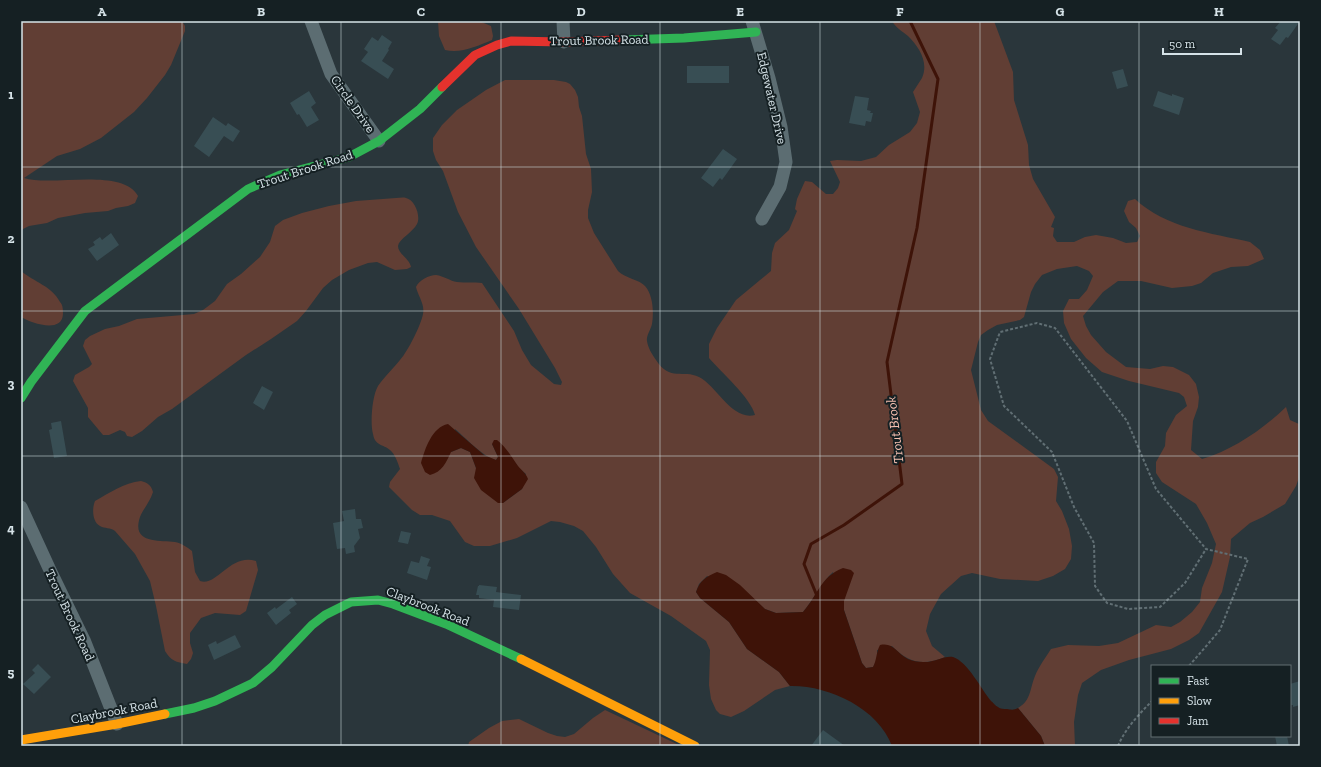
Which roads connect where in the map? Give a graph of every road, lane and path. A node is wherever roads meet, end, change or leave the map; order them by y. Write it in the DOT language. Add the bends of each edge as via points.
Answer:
graph roads {
  1 [pos="311,21"];
  2 [pos="563,21"];
  3 [pos="754,27"];
  4 [pos="564,42"];
  5 [pos="379,141"];
  6 [pos="762,219"];
  7 [pos="21,398"];
  8 [pos="21,507"];
  9 [pos="1206,549"];
  10 [pos="1190,665"];
  11 [pos="1151,702"];
  12 [pos="117,724"];
  13 [pos="21,740"];
  14 [pos="695,746"];
  15 [pos="1118,746"];
  1 -- 5 [label="street, Circle Drive" via="330,74"];
  2 -- 4 [label="street"];
  3 -- 4 [label="street, Trout Brook Road" via="684,38"];
  3 -- 6 [label="street, Edgewater Drive" via="782,127 786,162 780,187"];
  4 -- 5 [label="street, Trout Brook Road" via="511,41 476,55 420,109"];
  5 -- 7 [label="street, Trout Brook Road" via="349,157 280,175 242,193 85,311"];
  8 -- 12 [label="street, Trout Brook Road" via="84,640"];
  9 -- 9 [label="path" via="1156,489 1127,421 1055,328 1037,323 1000,332 990,359 1004,406 1052,452 1074,507 1094,543 1095,586 1107,603 1128,609 1160,607 1185,584"];
  9 -- 10 [label="path" via="1248,559 1220,630"];
  11 -- 15 [label="path" via="1121,738"];
  12 -- 13 [label="street, Claybrook Road"];
  12 -- 14 [label="street, Claybrook Road" via="194,708 234,694 253,683 272,667 324,615 351,602 378,600 453,628 552,674"];
}
